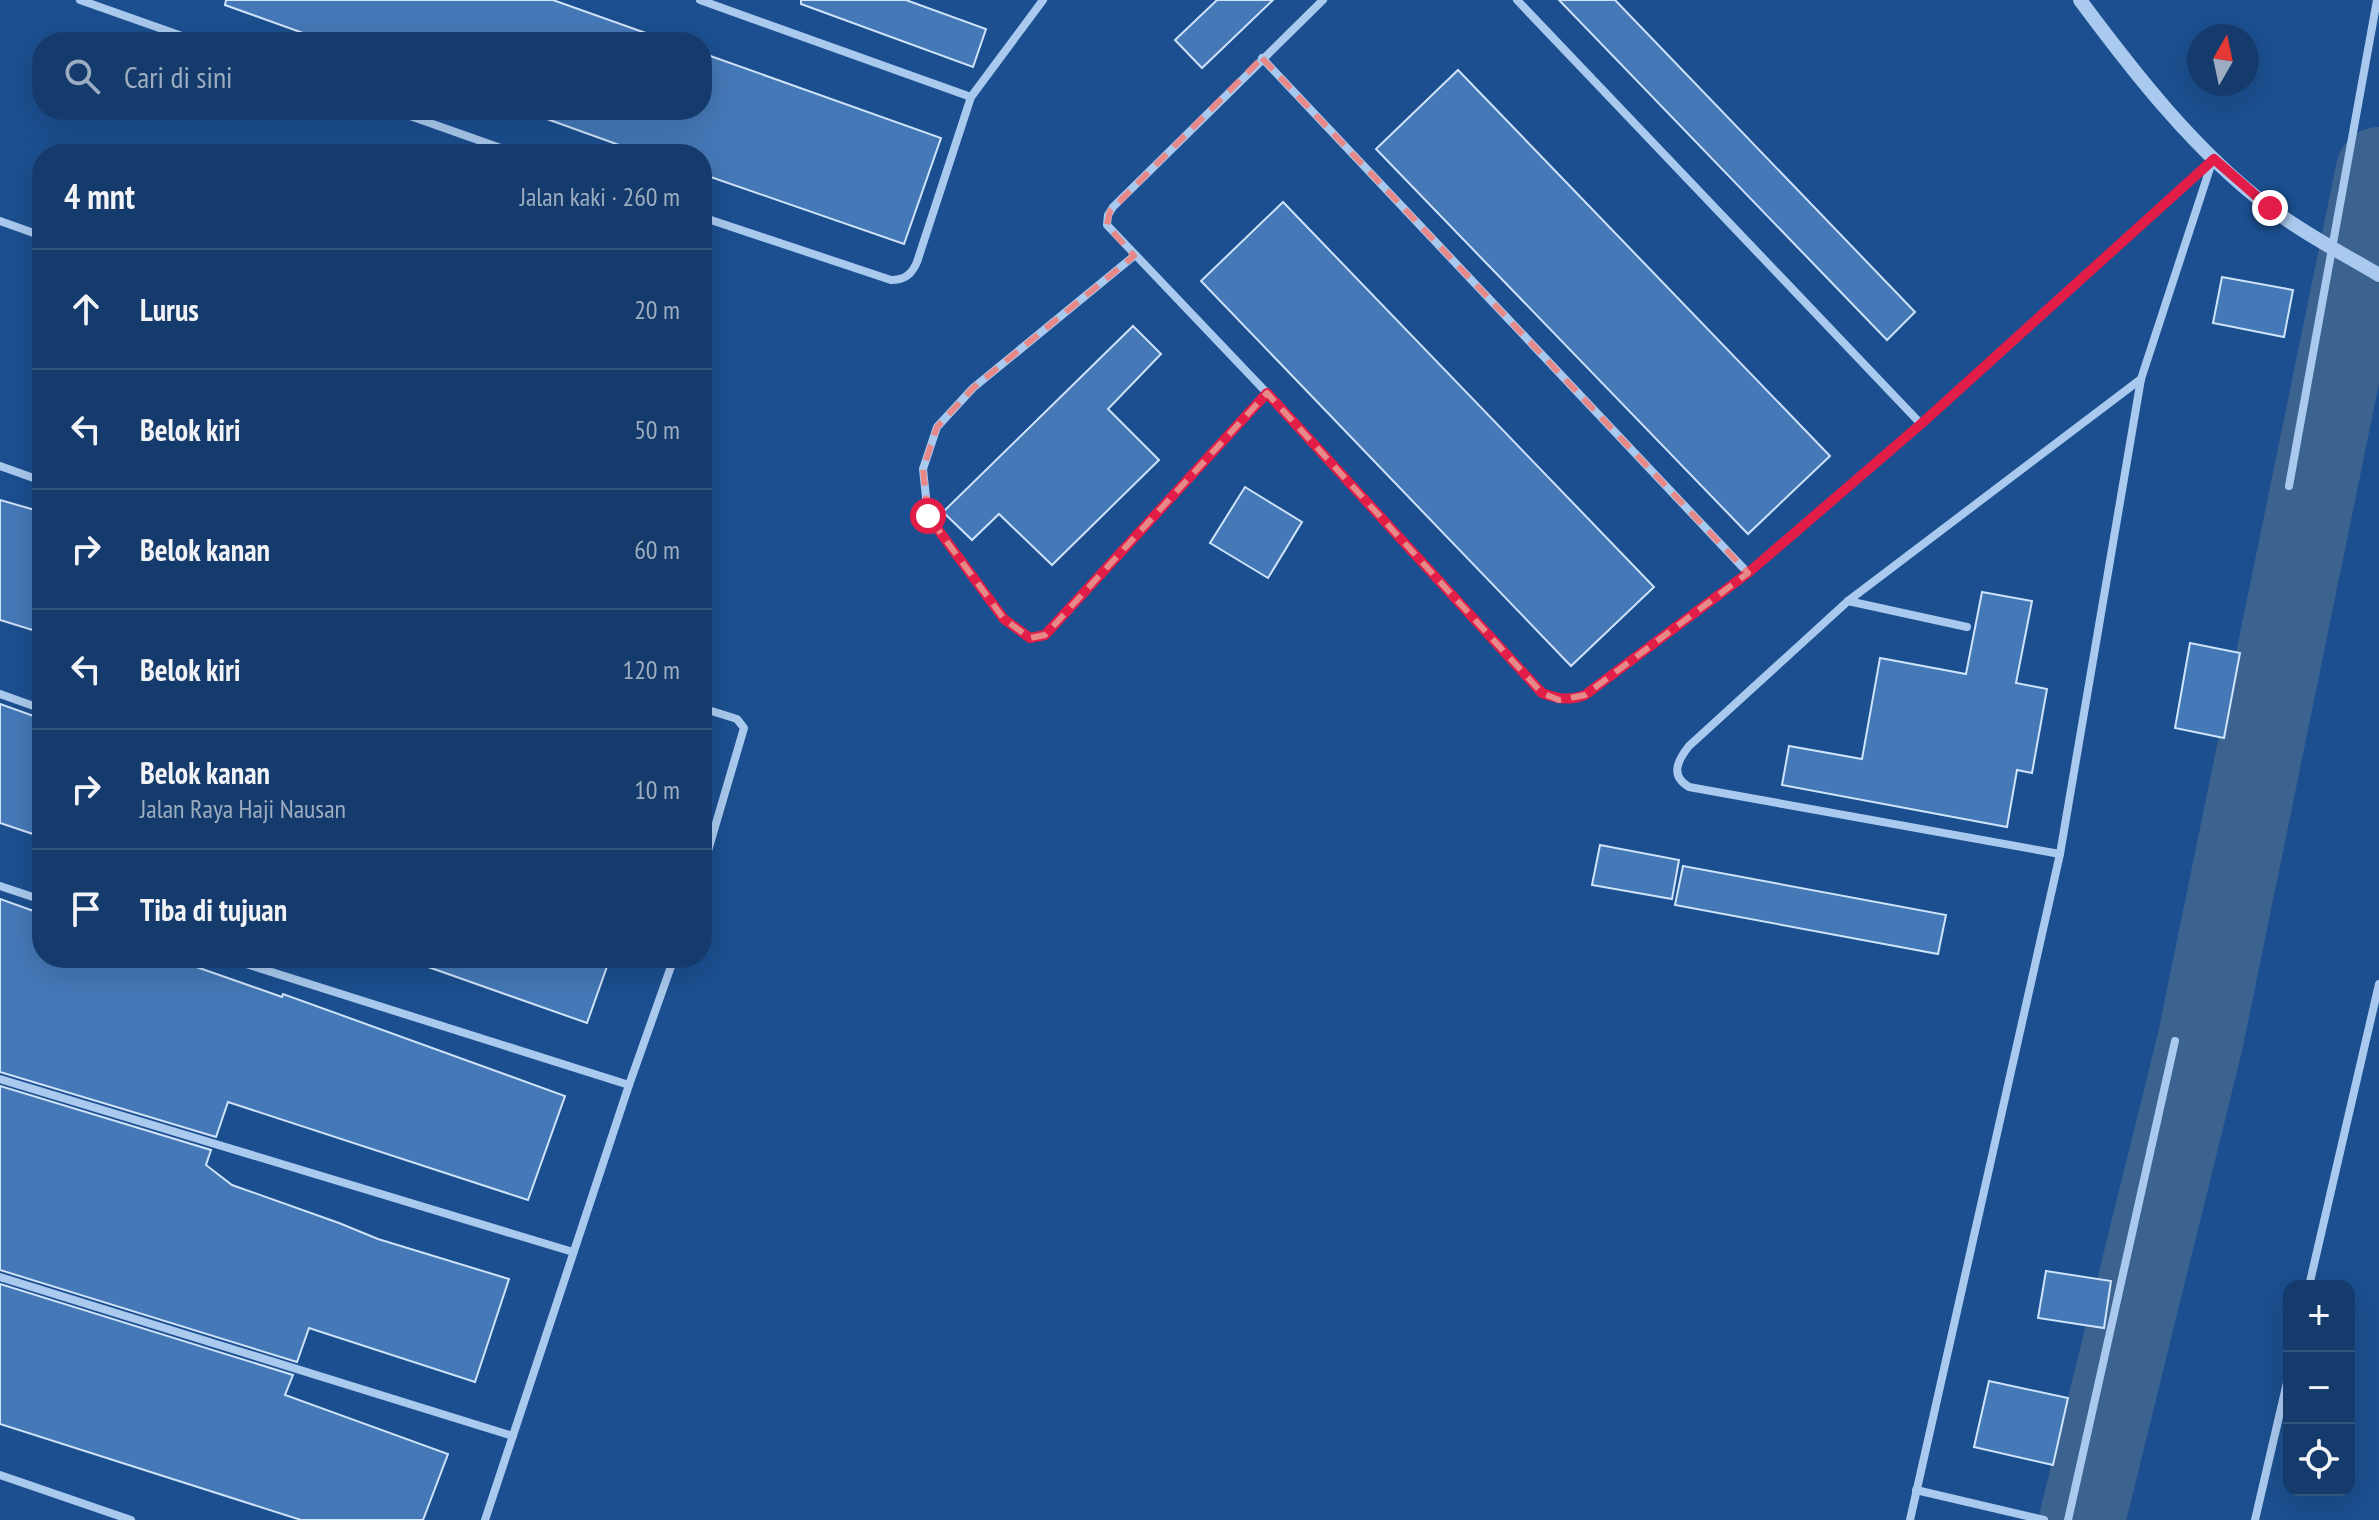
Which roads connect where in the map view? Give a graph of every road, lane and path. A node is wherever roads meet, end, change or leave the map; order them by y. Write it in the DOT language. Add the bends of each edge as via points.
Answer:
graph roads {
  1 [pos="80,0"];
  2 [pos="700,0"];
  3 [pos="1043,0"];
  4 [pos="1323,0"];
  5 [pos="1517,0"];
  6 [pos="2080,0"];
  7 [pos="2377,0"];
  8 [pos="171,32"];
  9 [pos="1262,58"];
  10 [pos="971,97"];
  11 [pos="421,120"];
  12 [pos="490,144"];
  13 [pos="2214,159"];
  14 [pos="712,220"];
  15 [pos="0,221"];
  16 [pos="32,232"];
  17 [pos="2331,247"];
  18 [pos="1134,256"];
  19 [pos="2379,275"];
  20 [pos="2141,379"];
  21 [pos="1267,393"];
  22 [pos="1921,424"];
  23 [pos="0,466"];
  24 [pos="32,477"];
  25 [pos="2289,486"];
  26 [pos="1748,573"];
  27 [pos="1848,601"];
  28 [pos="1967,627"];
  29 [pos="0,694"];
  30 [pos="32,705"];
  31 [pos="712,711"];
  32 [pos="712,837"];
  33 [pos="2060,854"];
  34 [pos="0,886"];
  35 [pos="32,897"];
  36 [pos="259,968"];
  37 [pos="670,968"];
  38 [pos="2379,984"];
  39 [pos="2175,1041"];
  40 [pos="0,1079"];
  41 [pos="629,1085"];
  42 [pos="573,1252"];
  43 [pos="0,1277"];
  44 [pos="2310,1280"];
  45 [pos="2283,1400"];
  46 [pos="513,1436"];
  47 [pos="0,1475"];
  48 [pos="1916,1490"];
  49 [pos="131,1520"];
  50 [pos="485,1520"];
  51 [pos="1910,1520"];
  52 [pos="2044,1520"];
  53 [pos="2068,1520"];
  54 [pos="2255,1520"];
  1 -- 8 [label="street"];
  2 -- 10 [label="street"];
  3 -- 10 [label="street"];
  4 -- 9 [label="street"];
  5 -- 22 [label="street"];
  6 -- 13 [label="street" via="2184,130"];
  7 -- 17 [label="street"];
  9 -- 18 [label="street" via="1110,211 1107,225"];
  9 -- 26 [label="street"];
  10 -- 14 [label="street" via="917,262 906,277 891,280"];
  11 -- 12 [label="street"];
  13 -- 17 [label="street" via="2270,208"];
  13 -- 20 [label="street"];
  13 -- 22 [label="street"];
  15 -- 16 [label="street"];
  17 -- 19 [label="street"];
  17 -- 25 [label="street"];
  18 -- 21 [label="street"];
  18 -- 21 [label="street" via="973,388 937,427 923,469 928,516 1004,619 1030,638 1045,635"];
  20 -- 27 [label="street"];
  20 -- 33 [label="street"];
  21 -- 26 [label="street" via="1542,693 1559,700 1585,695"];
  22 -- 26 [label="street"];
  23 -- 24 [label="street"];
  27 -- 28 [label="street"];
  27 -- 33 [label="street" via="1689,746 1677,764 1681,782"];
  29 -- 30 [label="street"];
  31 -- 32 [label="street" via="737,719 744,728"];
  33 -- 48 [label="street"];
  34 -- 35 [label="street"];
  36 -- 41 [label="street"];
  37 -- 41 [label="street"];
  38 -- 44 [label="street"];
  39 -- 53 [label="street"];
  40 -- 42 [label="street"];
  41 -- 42 [label="street"];
  42 -- 46 [label="street"];
  43 -- 46 [label="street"];
  45 -- 54 [label="street"];
  46 -- 50 [label="street"];
  47 -- 49 [label="street"];
  48 -- 51 [label="street"];
  48 -- 52 [label="street"];
}
